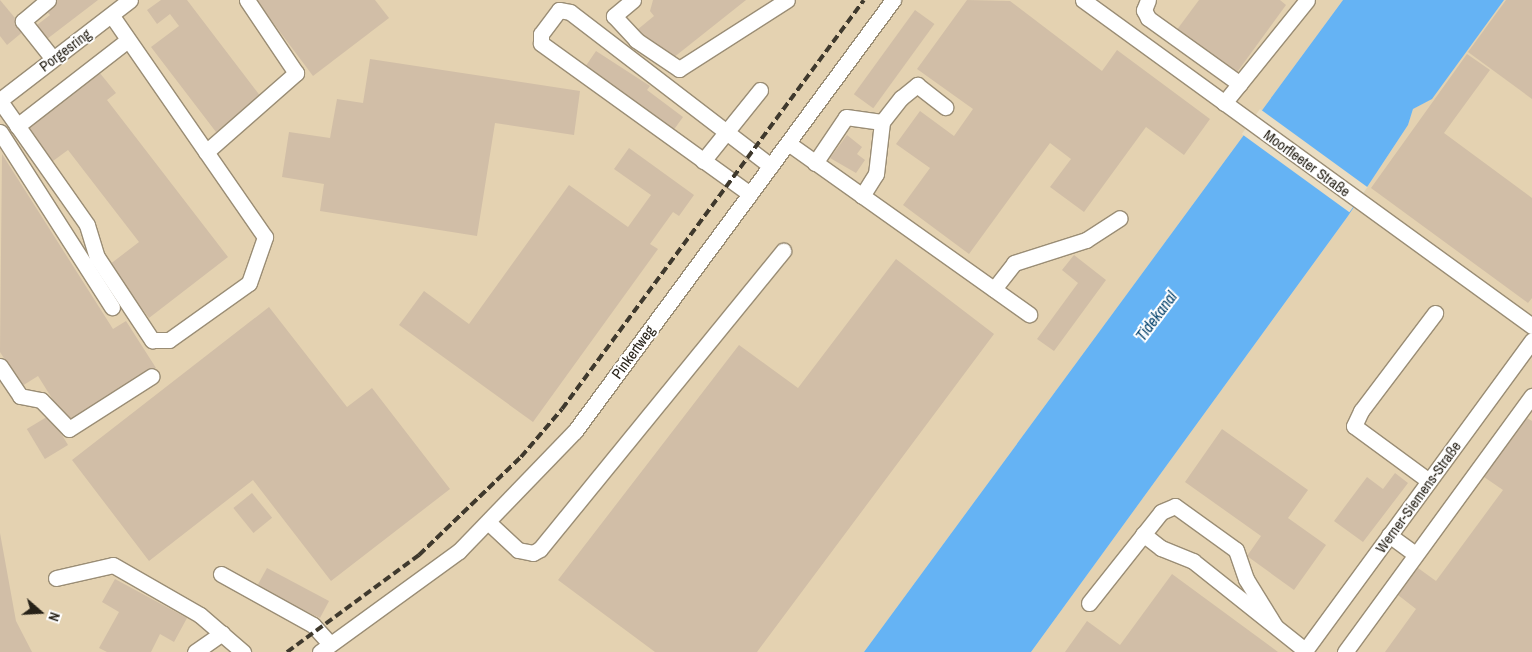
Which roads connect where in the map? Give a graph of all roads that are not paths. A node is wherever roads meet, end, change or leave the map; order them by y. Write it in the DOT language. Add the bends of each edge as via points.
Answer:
graph roads {
  1 [pos="48,0"];
  2 [pos="247,0"];
  3 [pos="633,0"];
  4 [pos="787,0"];
  5 [pos="893,0"];
  6 [pos="1083,0"];
  7 [pos="1148,0"];
  8 [pos="1307,0"];
  9 [pos="127,1"];
  10 [pos="111,15"];
  11 [pos="128,40"];
  12 [pos="53,59"];
  13 [pos="1240,84"];
  14 [pos="760,90"];
  15 [pos="0,100"];
  16 [pos="1224,103"];
  17 [pos="945,107"];
  18 [pos="13,120"];
  19 [pos="882,122"];
  20 [pos="726,130"];
  21 [pos="1,136"];
  22 [pos="788,143"];
  23 [pos="206,152"];
  24 [pos="703,161"];
  25 [pos="815,163"];
  26 [pos="771,166"];
  27 [pos="750,194"];
  28 [pos="862,196"];
  29 [pos="1120,218"];
  30 [pos="783,252"];
  31 [pos="994,289"];
  32 [pos="112,307"];
  33 [pos="1435,313"];
  34 [pos="1029,314"];
  35 [pos="1532,326"];
  36 [pos="1532,341"];
  37 [pos="0,366"];
  38 [pos="152,376"];
  39 [pos="1532,396"];
  40 [pos="1430,481"];
  41 [pos="488,522"];
  42 [pos="1143,534"];
  43 [pos="1390,535"];
  44 [pos="1415,554"];
  45 [pos="221,574"];
  46 [pos="56,578"];
  47 [pos="1089,603"];
  48 [pos="1275,626"];
  49 [pos="222,633"];
  50 [pos="325,648"];
  51 [pos="1304,651"];
  52 [pos="195,652"];
  53 [pos="243,652"];
  54 [pos="1345,652"];
  1 -- 12 [label="street" via="23,21"];
  2 -- 23 [label="street" via="296,72"];
  3 -- 4 [label="street" via="614,16 636,40 679,69"];
  5 -- 22 [label="street, Pinkertweg"];
  6 -- 16 [label="street, Moorfleeter Straße"];
  7 -- 13 [label="street" via="1144,10 1148,18"];
  8 -- 13 [label="street"];
  9 -- 10 [label="street, Porgesring"];
  10 -- 11 [label="street"];
  10 -- 12 [label="street, Porgesring"];
  11 -- 18 [label="street"];
  11 -- 23 [label="street"];
  12 -- 15 [label="street, Porgesring"];
  13 -- 16 [label="street"];
  14 -- 20 [label="street"];
  15 -- 18 [label="street"];
  16 -- 35 [label="street, Moorfleeter Straße"];
  17 -- 19 [label="street" via="917,86"];
  18 -- 23 [label="street" via="87,225 97,257 152,340 170,340 249,283 265,237"];
  19 -- 25 [label="street" via="846,117"];
  19 -- 28 [label="street" via="876,174"];
  20 -- 24 [label="street"];
  20 -- 24 [label="street" via="570,12 559,10 541,34 541,43"];
  20 -- 26 [label="street"];
  21 -- 32 [label="street"];
  22 -- 25 [label="street"];
  22 -- 26 [label="street, Pinkertweg"];
  24 -- 27 [label="street"];
  25 -- 28 [label="street"];
  26 -- 27 [label="street, Pinkertweg"];
  27 -- 41 [label="street, Pinkertweg" via="575,430"];
  28 -- 31 [label="street"];
  29 -- 31 [label="street" via="1086,240 1014,263"];
  30 -- 41 [label="street" via="540,549 533,553 518,550"];
  31 -- 34 [label="street"];
  33 -- 40 [label="street" via="1360,411 1354,426"];
  36 -- 40 [label="street, Werner-Siemens-Straße"];
  37 -- 38 [label="street" via="20,396 41,400 69,429"];
  39 -- 44 [label="street"];
  40 -- 43 [label="street, Werner-Siemens-Straße"];
  41 -- 50 [label="street, Pinkertweg" via="459,551"];
  42 -- 47 [label="street"];
  42 -- 48 [label="street" via="1161,548 1193,561"];
  42 -- 48 [label="street" via="1168,506 1181,508 1236,550 1246,579"];
  43 -- 44 [label="street"];
  43 -- 51 [label="street, Werner-Siemens-Straße"];
  44 -- 54 [label="street"];
  45 -- 50 [label="street" via="312,625"];
  46 -- 49 [label="street" via="114,565 200,614"];
  48 -- 51 [label="street"];
  49 -- 52 [label="street"];
  49 -- 53 [label="street"];
}
